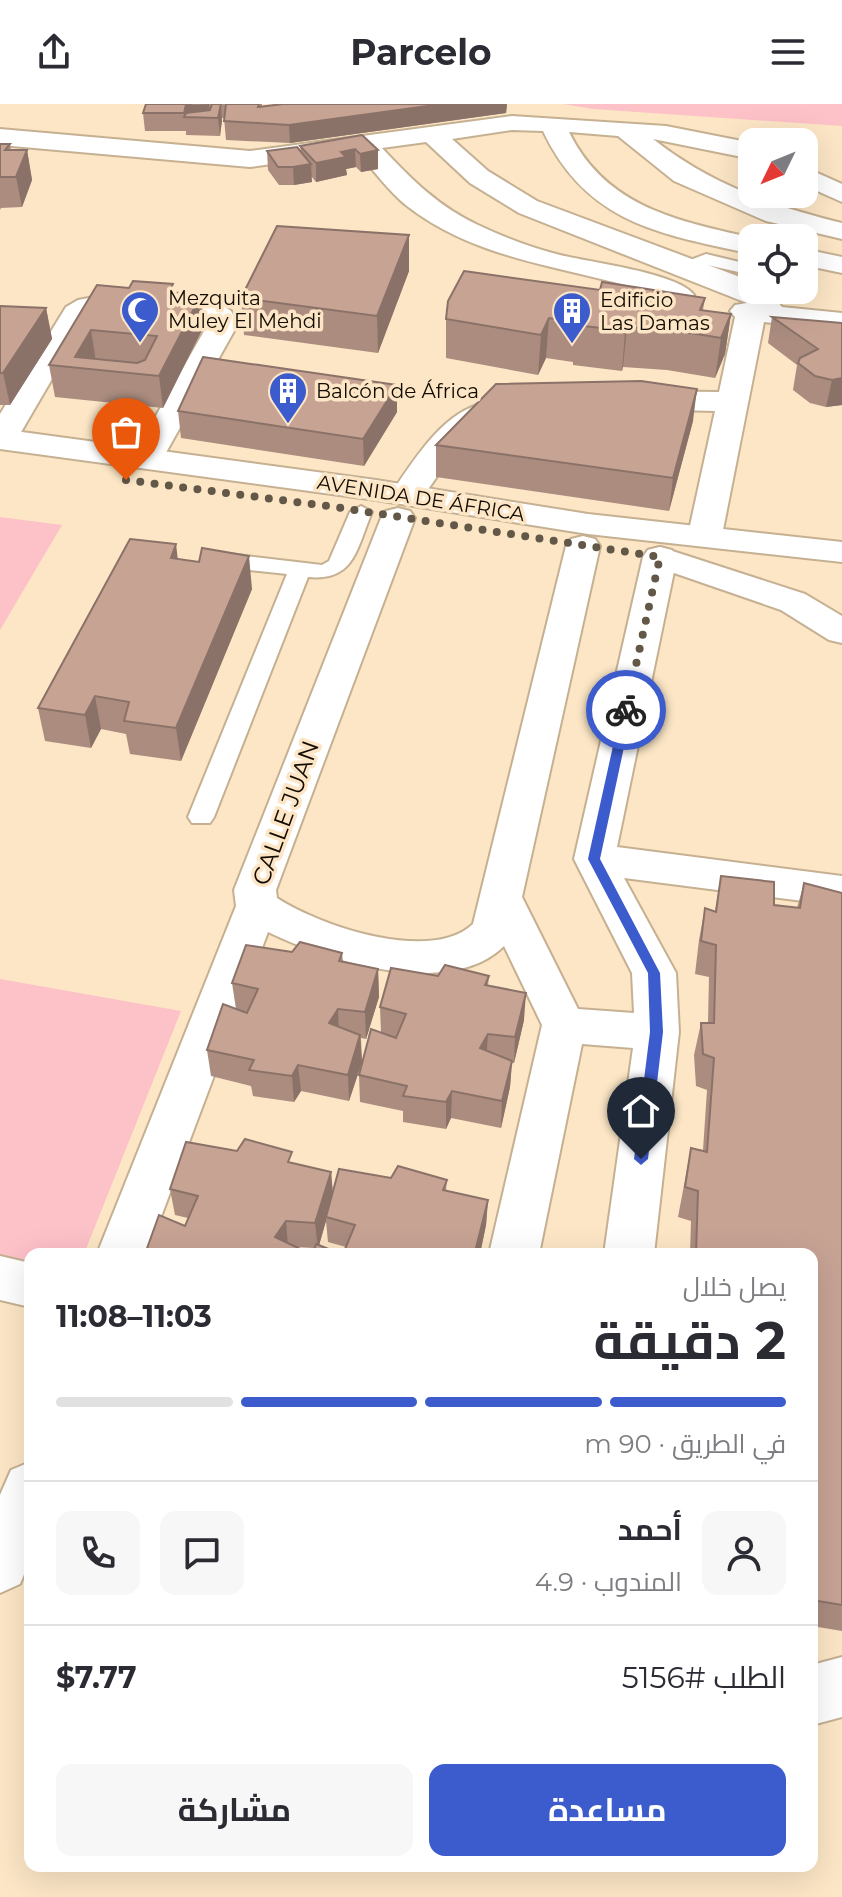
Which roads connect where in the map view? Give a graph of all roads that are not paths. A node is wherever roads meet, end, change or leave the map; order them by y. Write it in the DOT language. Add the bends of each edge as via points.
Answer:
graph roads {
  1 [pos="552,123"];
  2 [pos="627,131"];
  3 [pos="433,135"];
  4 [pos="0,137"];
  5 [pos="362,142"];
  6 [pos="738,147"];
  7 [pos="818,182"];
  8 [pos="842,194"];
  9 [pos="842,231"];
  10 [pos="738,243"];
  11 [pos="818,260"];
  12 [pos="842,265"];
  13 [pos="681,267"];
  14 [pos="738,267"];
  15 [pos="543,287"];
  16 [pos="706,306"];
  17 [pos="762,314"];
  18 [pos="842,322"];
  19 [pos="613,400"];
  20 [pos="733,402"];
  21 [pos="511,403"];
  22 [pos="0,439"];
  23 [pos="148,458"];
  24 [pos="0,463"];
  25 [pos="389,508"];
  26 [pos="705,535"];
  27 [pos="583,546"];
  28 [pos="842,552"];
  29 [pos="660,557"];
  30 [pos="205,558"];
  31 [pos="300,570"];
  32 [pos="842,577"];
  33 [pos="842,632"];
  34 [pos="201,817"];
  35 [pos="594,859"];
  36 [pos="842,891"];
  37 [pos="501,897"];
  38 [pos="257,906"];
  39 [pos="564,1025"];
  40 [pos="657,1032"];
  41 [pos="124,1248"];
  42 [pos="515,1248"];
  43 [pos="630,1248"];
  44 [pos="0,1278"];
  45 [pos="24,1284"];
  46 [pos="24,1503"];
  47 [pos="0,1565"];
  48 [pos="842,1686"];
  49 [pos="818,1695"];
  1 -- 2 [label="street"];
  1 -- 3 [label="street" via="512,123"];
  1 -- 10 [label="street" via="571,163 627,210 667,227"];
  2 -- 6 [label="street"];
  2 -- 9 [label="street" via="683,175 776,215"];
  3 -- 5 [label="street"];
  3 -- 13 [label="street" via="479,177 519,202"];
  4 -- 5 [label="street" via="250,159"];
  5 -- 16 [label="street" via="416,200 468,231 571,267 640,280"];
  7 -- 8 [label="street"];
  11 -- 12 [label="street"];
  13 -- 14 [label="lane" via="706,259"];
  13 -- 17 [label="street" via="750,291 769,305"];
  15 -- 16 [label="street"];
  16 -- 17 [label="street"];
  17 -- 18 [label="street"];
  17 -- 20 [label="street"];
  19 -- 20 [label="street"];
  20 -- 26 [label="street"];
  21 -- 25 [label="street, CALLE JUAN" via="480,413 459,429"];
  22 -- 23 [label="street, AVENIDA DE ÁFRICA"];
  22 -- 23 [label="street" via="85,305 112,301 212,311 223,324"];
  23 -- 25 [label="street, AVENIDA DE ÁFRICA"];
  24 -- 25 [label="street, AVENIDA DE ÁFRICA"];
  25 -- 26 [label="street, AVENIDA DE ÁFRICA"];
  25 -- 27 [label="street, AVENIDA DE ÁFRICA"];
  25 -- 31 [label="lane" via="338,565 326,572"];
  25 -- 38 [label="street, CALLE JUAN" via="260,874"];
  26 -- 28 [label="street, AVENIDA DE ÁFRICA"];
  27 -- 29 [label="street, AVENIDA DE ÁFRICA"];
  27 -- 37 [label="street, CALLE JUAN"];
  29 -- 32 [label="street, AVENIDA DE ÁFRICA"];
  29 -- 33 [label="street" via="793,602"];
  29 -- 35 [label="street"];
  30 -- 31 [label="lane"];
  31 -- 34 [label="lane"];
  35 -- 36 [label="street"];
  35 -- 40 [label="street" via="654,973"];
  37 -- 38 [label="street, CALLE JUAN" via="493,931 469,950 409,957 297,929"];
  37 -- 39 [label="street"];
  38 -- 41 [label="street"];
  39 -- 40 [label="street"];
  39 -- 42 [label="street"];
  40 -- 43 [label="street"];
  44 -- 45 [label="street"];
  46 -- 47 [label="street"];
  48 -- 49 [label="street"];
}
